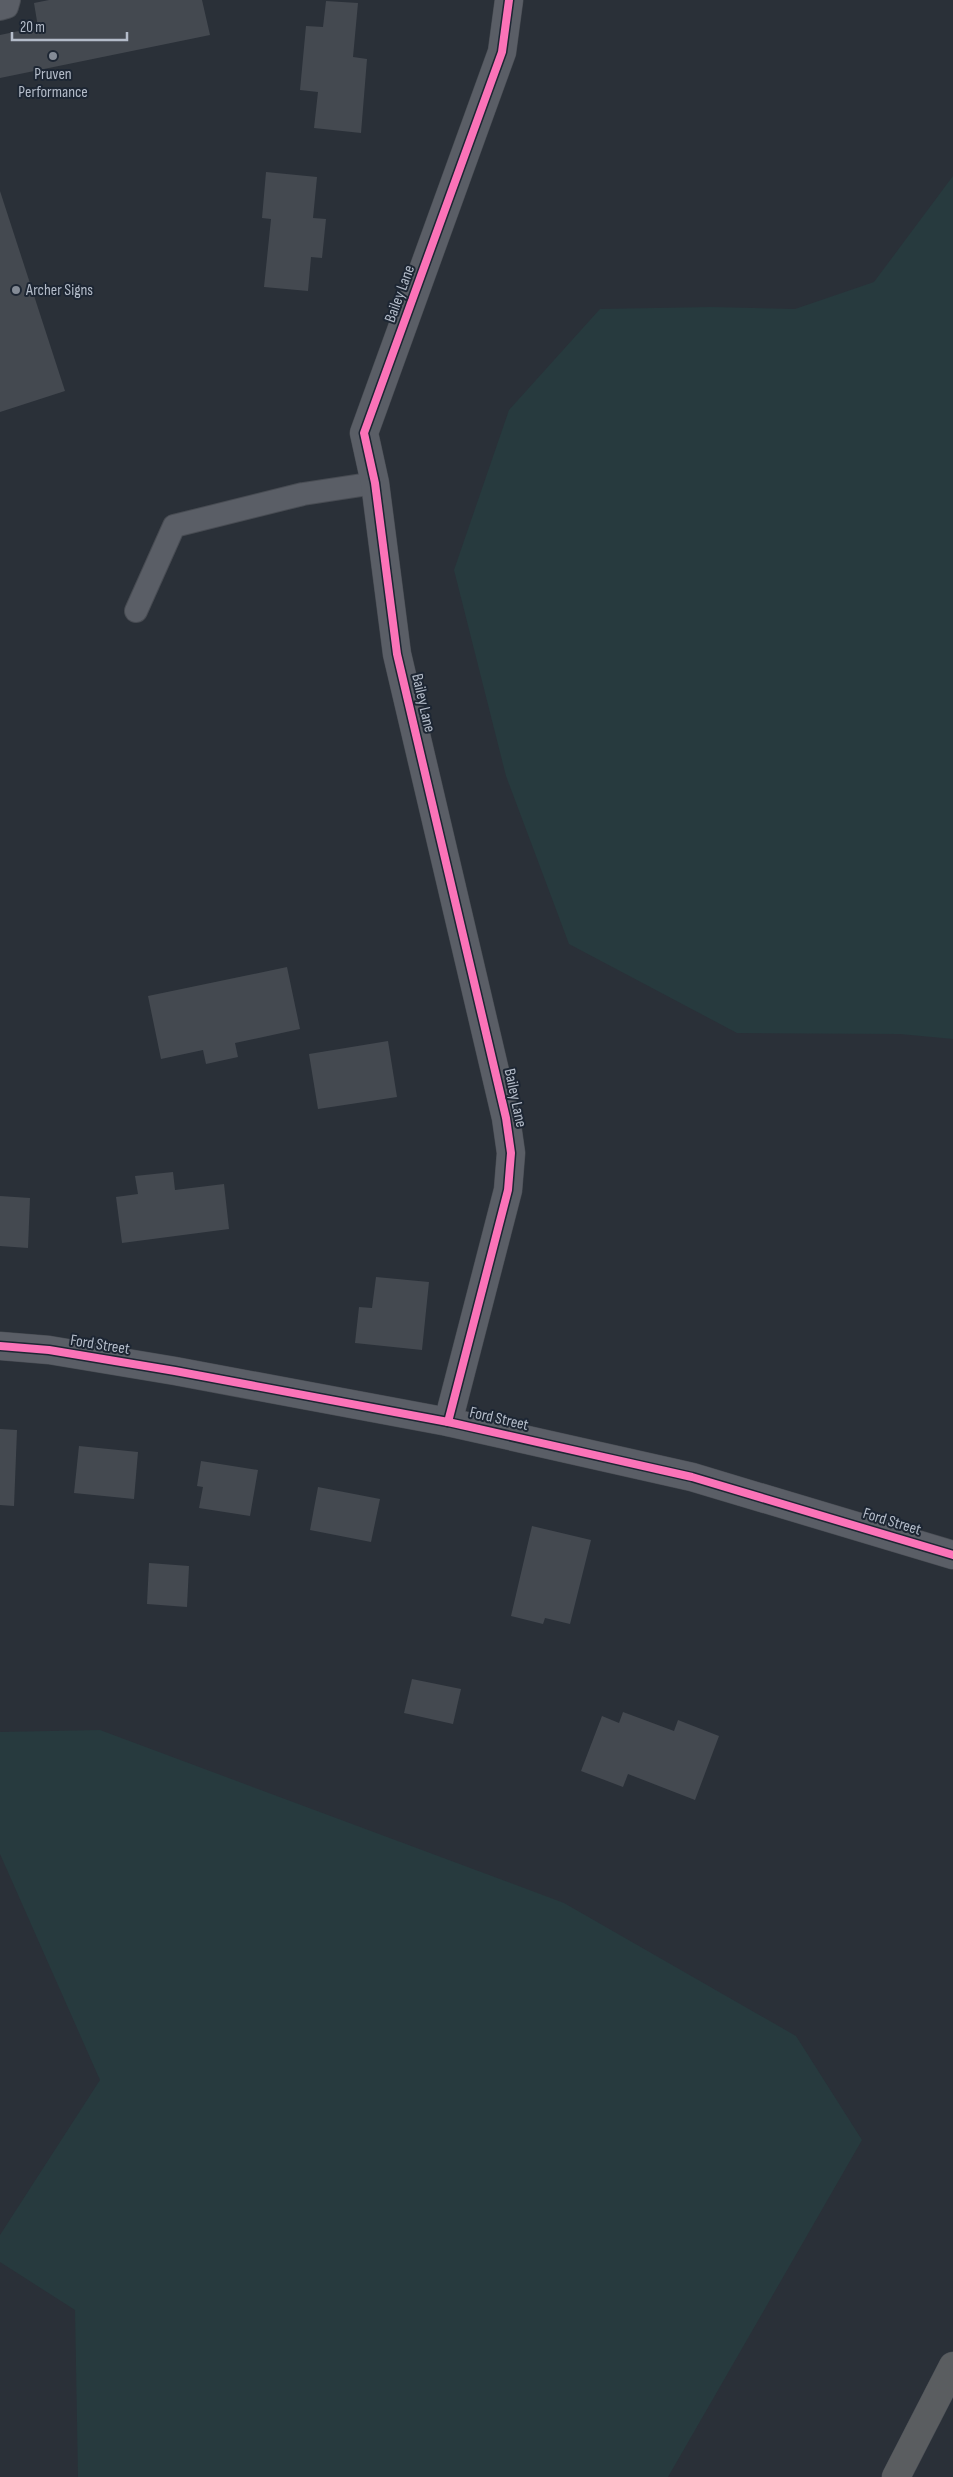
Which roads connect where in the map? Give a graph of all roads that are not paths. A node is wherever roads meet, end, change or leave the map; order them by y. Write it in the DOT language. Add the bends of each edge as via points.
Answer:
graph roads {
  1 [pos="9,0"];
  2 [pos="509,0"];
  3 [pos="0,9"];
  4 [pos="375,483"];
  5 [pos="136,610"];
  6 [pos="0,1346"];
  7 [pos="448,1422"];
  8 [pos="953,1555"];
  9 [pos="953,2366"];
  10 [pos="896,2477"];
  1 -- 3 [label="lane" via="7,7"];
  2 -- 4 [label="street, Bailey Lane" via="502,52 364,433"];
  4 -- 5 [label="lane" via="303,494 174,526"];
  4 -- 7 [label="street, Bailey Lane" via="397,654 506,1118 511,1153 508,1190"];
  6 -- 7 [label="street, Ford Street" via="49,1350 175,1371"];
  7 -- 8 [label="street, Ford Street" via="692,1477"];
  9 -- 10 [label="highway"];
}
